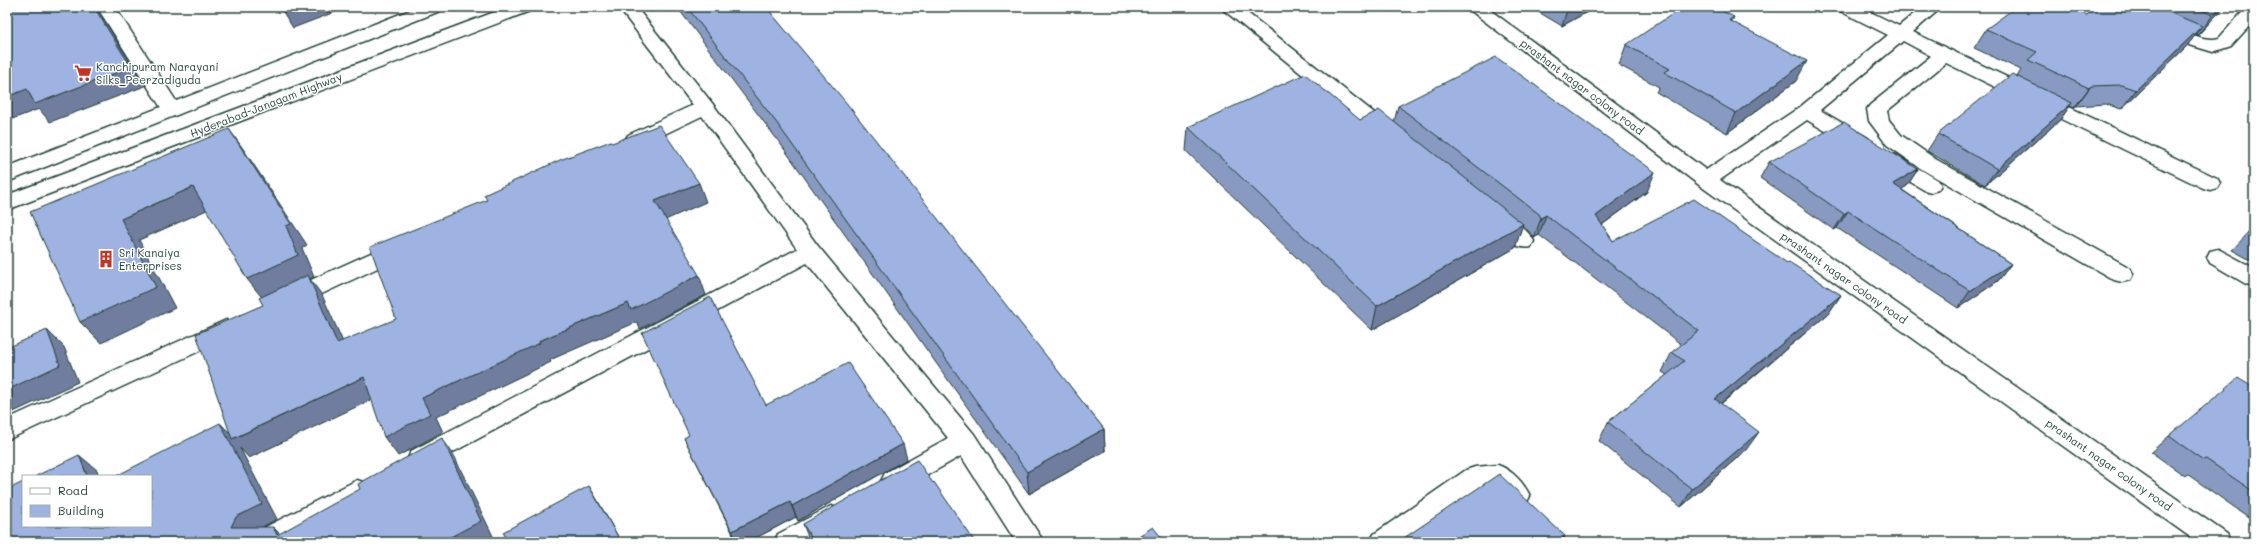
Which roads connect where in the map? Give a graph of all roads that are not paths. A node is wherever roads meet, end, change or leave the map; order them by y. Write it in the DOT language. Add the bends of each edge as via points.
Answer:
graph roads {
  1 [pos="106,7"];
  2 [pos="434,7"];
  3 [pos="524,7"];
  4 [pos="627,7"];
  5 [pos="1229,7"];
  6 [pos="1475,7"];
  7 [pos="1846,7"];
  8 [pos="1934,7"];
  9 [pos="2117,7"];
  10 [pos="2254,10"];
  11 [pos="1901,32"];
  12 [pos="1945,54"];
  13 [pos="705,107"];
  14 [pos="172,110"];
  15 [pos="1807,110"];
  16 [pos="1404,146"];
  17 [pos="618,147"];
  18 [pos="7,175"];
  19 [pos="1706,180"];
  20 [pos="2210,183"];
  21 [pos="1931,185"];
  22 [pos="7,203"];
  23 [pos="1479,206"];
  24 [pos="417,240"];
  25 [pos="1523,241"];
  26 [pos="810,252"];
  27 [pos="2218,257"];
  28 [pos="2122,274"];
  29 [pos="2254,278"];
  30 [pos="273,307"];
  31 [pos="244,320"];
  32 [pos="7,430"];
  33 [pos="965,441"];
  34 [pos="402,468"];
  35 [pos="374,482"];
  36 [pos="876,491"];
  37 [pos="849,507"];
  38 [pos="1536,515"];
  39 [pos="261,542"];
  40 [pos="787,542"];
  41 [pos="1031,542"];
  42 [pos="1383,542"];
  43 [pos="2218,542"];
  1 -- 14 [label="main road"];
  2 -- 14 [label="main road"];
  3 -- 22 [label="main road, Hyderabad-Janagam Highway"];
  4 -- 13 [label="main road"];
  5 -- 16 [label="main road"];
  6 -- 19 [label="main road, prashant nagar colony road"];
  7 -- 11 [label="main road"];
  8 -- 11 [label="main road"];
  9 -- 10 [label="main road" via="2189,39 2213,46 2225,42"];
  11 -- 12 [label="main road"];
  11 -- 15 [label="main road"];
  12 -- 20 [label="main road"];
  12 -- 28 [label="main road" via="1877,109 1879,121 1894,140 1930,165"];
  13 -- 17 [label="main road"];
  13 -- 26 [label="main road"];
  14 -- 18 [label="main road"];
  15 -- 19 [label="main road"];
  15 -- 21 [label="main road"];
  19 -- 43 [label="main road, prashant nagar colony road"];
  23 -- 25 [label="main road"];
  24 -- 30 [label="main road"];
  26 -- 33 [label="main road"];
  26 -- 34 [label="main road"];
  27 -- 29 [label="main road"];
  31 -- 32 [label="main road"];
  33 -- 36 [label="main road"];
  33 -- 41 [label="main road"];
  35 -- 39 [label="main road"];
  37 -- 40 [label="main road"];
  38 -- 42 [label="main road" via="1498,476 1486,476 1475,478"];
}
